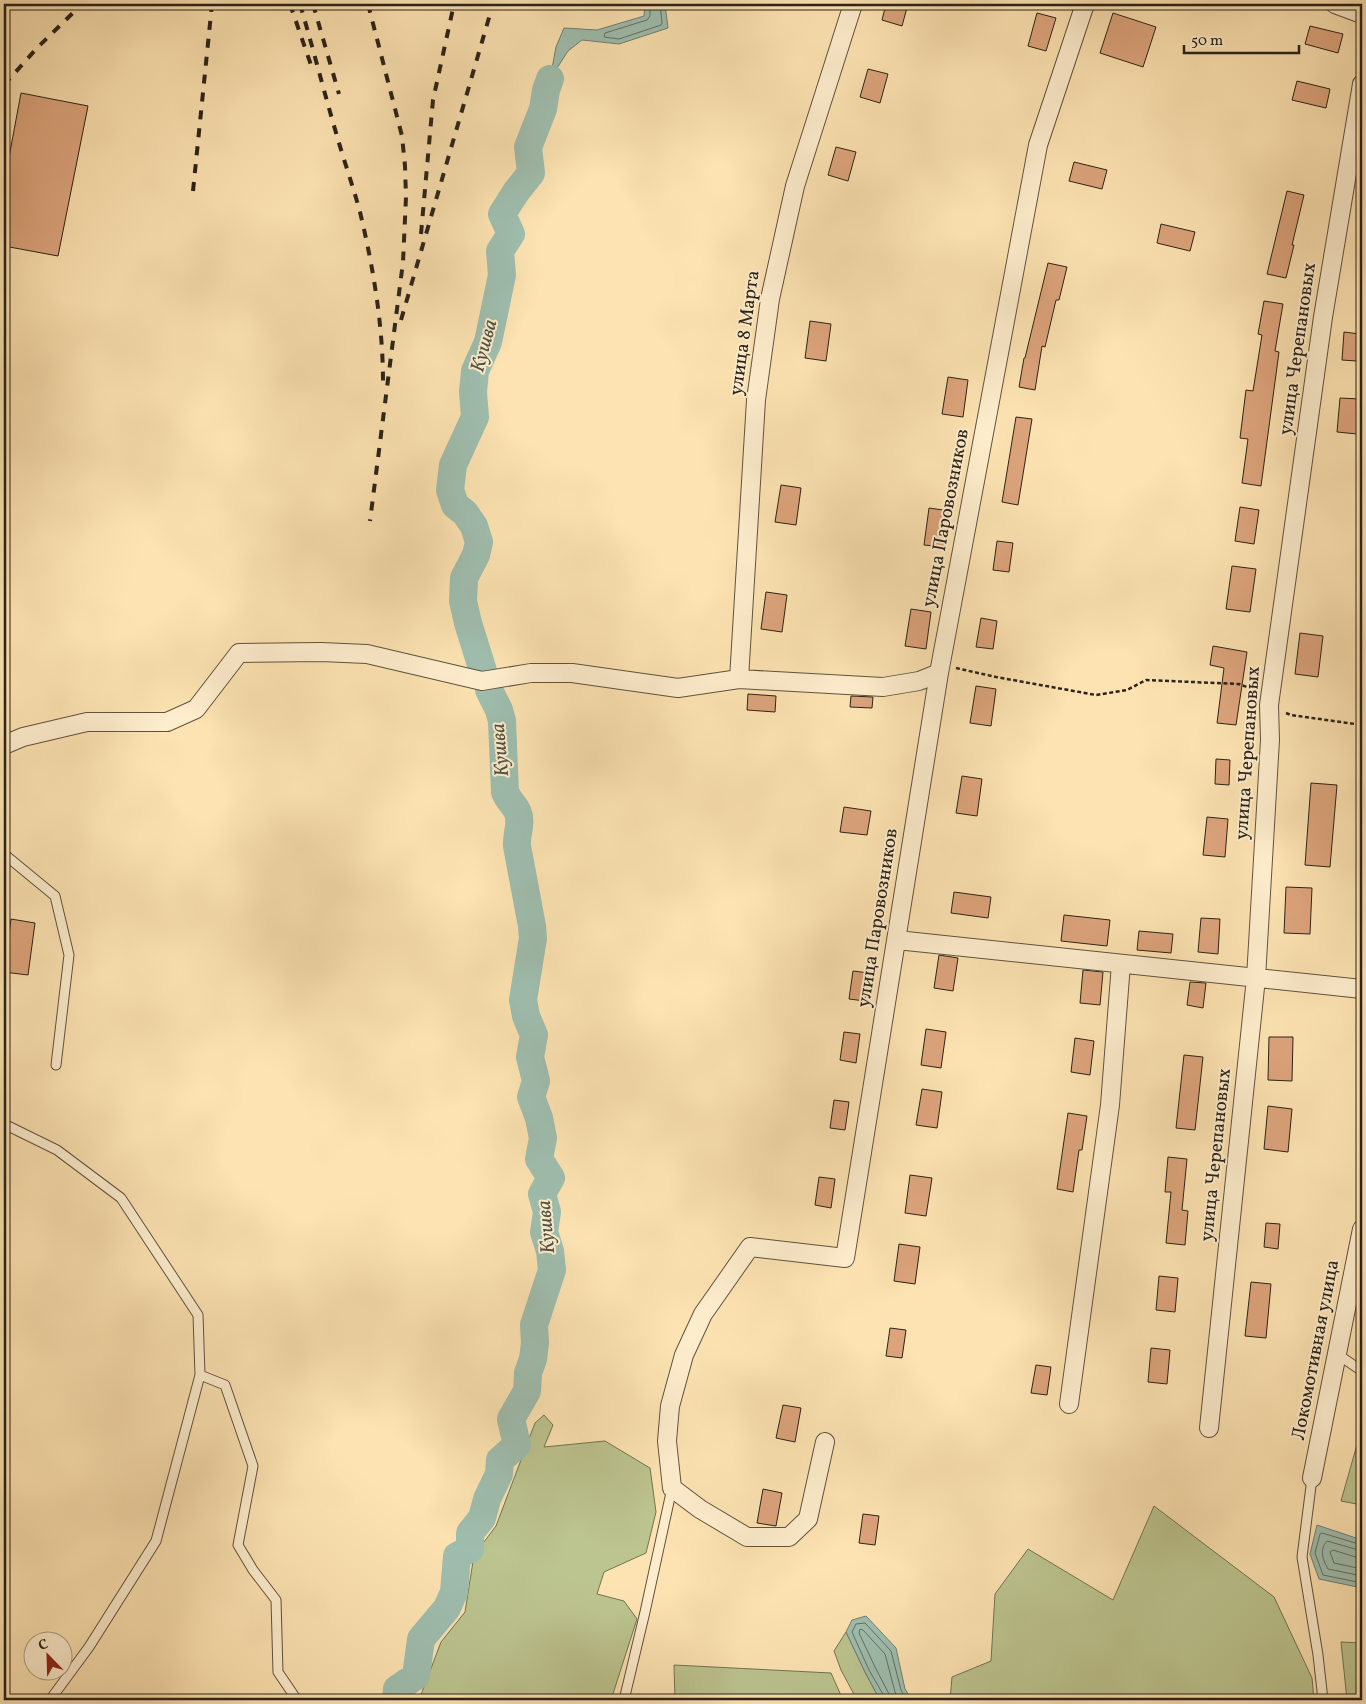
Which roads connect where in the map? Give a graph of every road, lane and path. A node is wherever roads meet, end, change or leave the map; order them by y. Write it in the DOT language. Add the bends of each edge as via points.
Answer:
graph roads {
  1 [pos="853,4"];
  2 [pos="1085,4"];
  3 [pos="1335,4"];
  4 [pos="1362,14"];
  5 [pos="1362,84"];
  6 [pos="939,669"];
  7 [pos="739,678"];
  8 [pos="1269,705"];
  9 [pos="1362,725"];
  10 [pos="4,745"];
  11 [pos="4,854"];
  12 [pos="897,940"];
  13 [pos="1121,964"];
  14 [pos="1256,978"];
  15 [pos="1362,989"];
  16 [pos="56,1064"];
  17 [pos="4,1124"];
  18 [pos="1362,1230"];
  19 [pos="1337,1354"];
  20 [pos="1362,1372"];
  21 [pos="200,1375"];
  22 [pos="1069,1404"];
  23 [pos="1210,1428"];
  24 [pos="825,1442"];
  25 [pos="1312,1478"];
  26 [pos="672,1488"];
  27 [pos="50,1700"];
  28 [pos="296,1700"];
  29 [pos="624,1700"];
  30 [pos="1323,1700"];
  1 -- 7 [label="street, улица 8 Марта" via="795,186 770,299 756,400"];
  2 -- 6 [label="street, улица Паровозников" via="1038,145"];
  3 -- 4 [label="street"];
  5 -- 8 [label="street, улица Черепановых" via="1323,317"];
  6 -- 7 [label="street" via="919,681 884,687"];
  6 -- 8 [label="path" via="1096,695 1127,690 1146,680 1239,684 1256,690"];
  6 -- 12 [label="street, улица Паровозников"];
  7 -- 10 [label="street" via="678,688 572,674 531,673 482,681 368,654 239,653 196,709 167,722 87,722 23,737"];
  8 -- 9 [label="path" via="1291,715"];
  8 -- 14 [label="street, улица Черепановых" via="1270,740"];
  11 -- 16 [label="lane" via="55,896 69,955"];
  12 -- 13 [label="street"];
  12 -- 26 [label="street, улица Паровозников" via="845,1258 750,1247 703,1314 684,1355 670,1406 667,1442"];
  13 -- 14 [label="street"];
  13 -- 22 [label="street" via="1110,1105"];
  14 -- 15 [label="street"];
  14 -- 23 [label="street, улица Черепановых"];
  17 -- 21 [label="lane" via="57,1150 121,1198 198,1315"];
  18 -- 19 [label="street, Локомотивная улица"];
  19 -- 20 [label="lane"];
  19 -- 25 [label="street, Локомотивная улица"];
  21 -- 27 [label="lane" via="156,1541"];
  21 -- 28 [label="lane" via="225,1385 253,1466 238,1545 276,1600 278,1672"];
  24 -- 26 [label="street" via="808,1519 790,1537 747,1537"];
  25 -- 30 [label="lane" via="1302,1557"];
  26 -- 29 [label="lane"];
}
